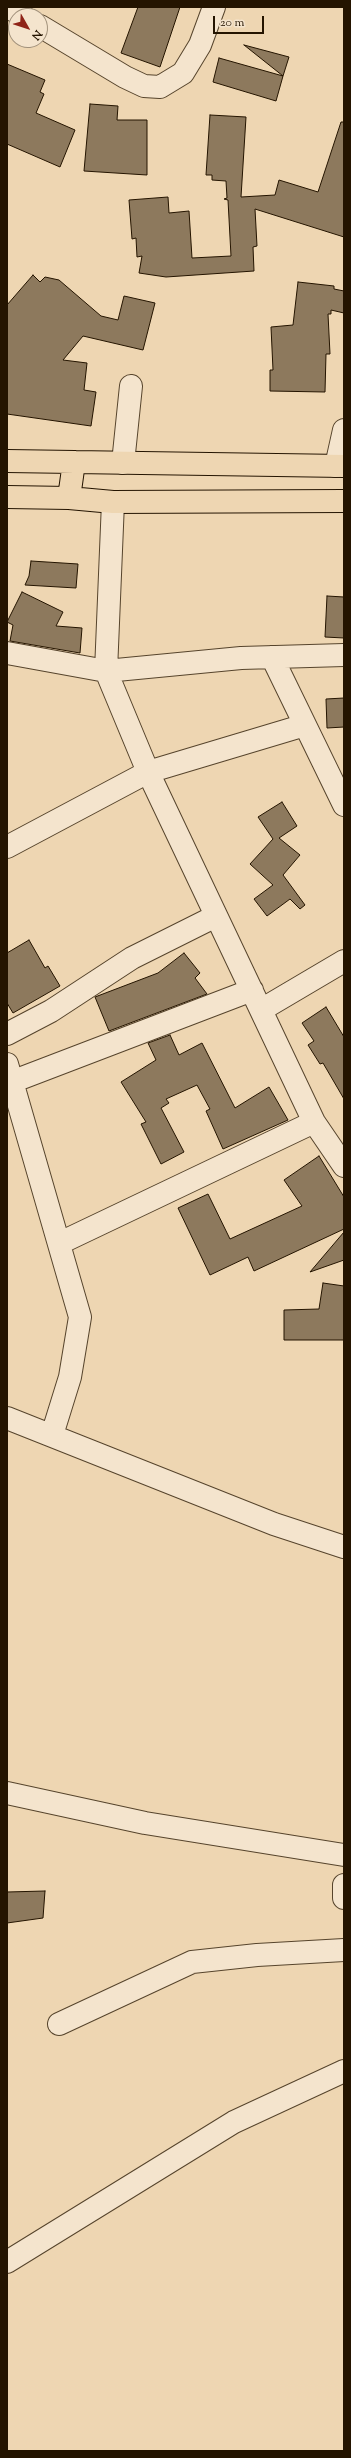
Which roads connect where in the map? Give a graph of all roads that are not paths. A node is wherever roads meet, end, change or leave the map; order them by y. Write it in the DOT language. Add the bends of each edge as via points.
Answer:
graph roads {
  1 [pos="214,7"];
  2 [pos="48,31"];
  3 [pos="131,386"];
  4 [pos="344,430"];
  5 [pos="7,461"];
  6 [pos="74,462"];
  7 [pos="123,463"];
  8 [pos="340,466"];
  9 [pos="7,497"];
  10 [pos="69,498"];
  11 [pos="344,501"];
  12 [pos="113,502"];
  13 [pos="7,653"];
  14 [pos="344,655"];
  15 [pos="272,657"];
  16 [pos="106,671"];
  17 [pos="305,725"];
  18 [pos="148,772"];
  19 [pos="344,805"];
  20 [pos="7,847"];
  21 [pos="216,916"];
  22 [pos="344,961"];
  23 [pos="252,990"];
  24 [pos="261,1010"];
  25 [pos="7,1034"];
  26 [pos="10,1072"];
  27 [pos="314,1122"];
  28 [pos="344,1166"];
  29 [pos="60,1243"];
  30 [pos="7,1418"];
  31 [pos="52,1436"];
  32 [pos="344,1547"];
  33 [pos="7,1793"];
  34 [pos="344,1855"];
  35 [pos="344,1885"];
  36 [pos="344,1898"];
  37 [pos="344,1950"];
  38 [pos="59,2024"];
  39 [pos="344,2071"];
  40 [pos="7,2262"];
  1 -- 2 [label="street" via="200,45 183,73 160,87 144,86 125,77"];
  3 -- 7 [label="street"];
  4 -- 8 [label="street"];
  5 -- 6 [label="main road"];
  6 -- 7 [label="main road"];
  6 -- 10 [label="main road"];
  7 -- 8 [label="main road"];
  9 -- 10 [label="main road"];
  10 -- 12 [label="main road"];
  11 -- 12 [label="main road"];
  12 -- 16 [label="street"];
  13 -- 16 [label="street"];
  14 -- 15 [label="street"];
  15 -- 16 [label="street"];
  15 -- 17 [label="street"];
  16 -- 18 [label="street"];
  17 -- 18 [label="street"];
  17 -- 19 [label="street"];
  18 -- 20 [label="street"];
  18 -- 21 [label="street"];
  21 -- 23 [label="street"];
  21 -- 25 [label="street" via="132,958 50,1011"];
  22 -- 24 [label="street"];
  23 -- 24 [label="street"];
  23 -- 26 [label="street"];
  24 -- 27 [label="street"];
  26 -- 29 [label="street"];
  27 -- 28 [label="street"];
  27 -- 29 [label="street"];
  29 -- 31 [label="street" via="80,1317 70,1377"];
  30 -- 31 [label="street"];
  31 -- 32 [label="street" via="274,1524"];
  33 -- 34 [label="street" via="145,1823"];
  35 -- 36 [label="street"];
  37 -- 38 [label="street" via="192,1962"];
  39 -- 40 [label="street" via="234,2122"];
}
